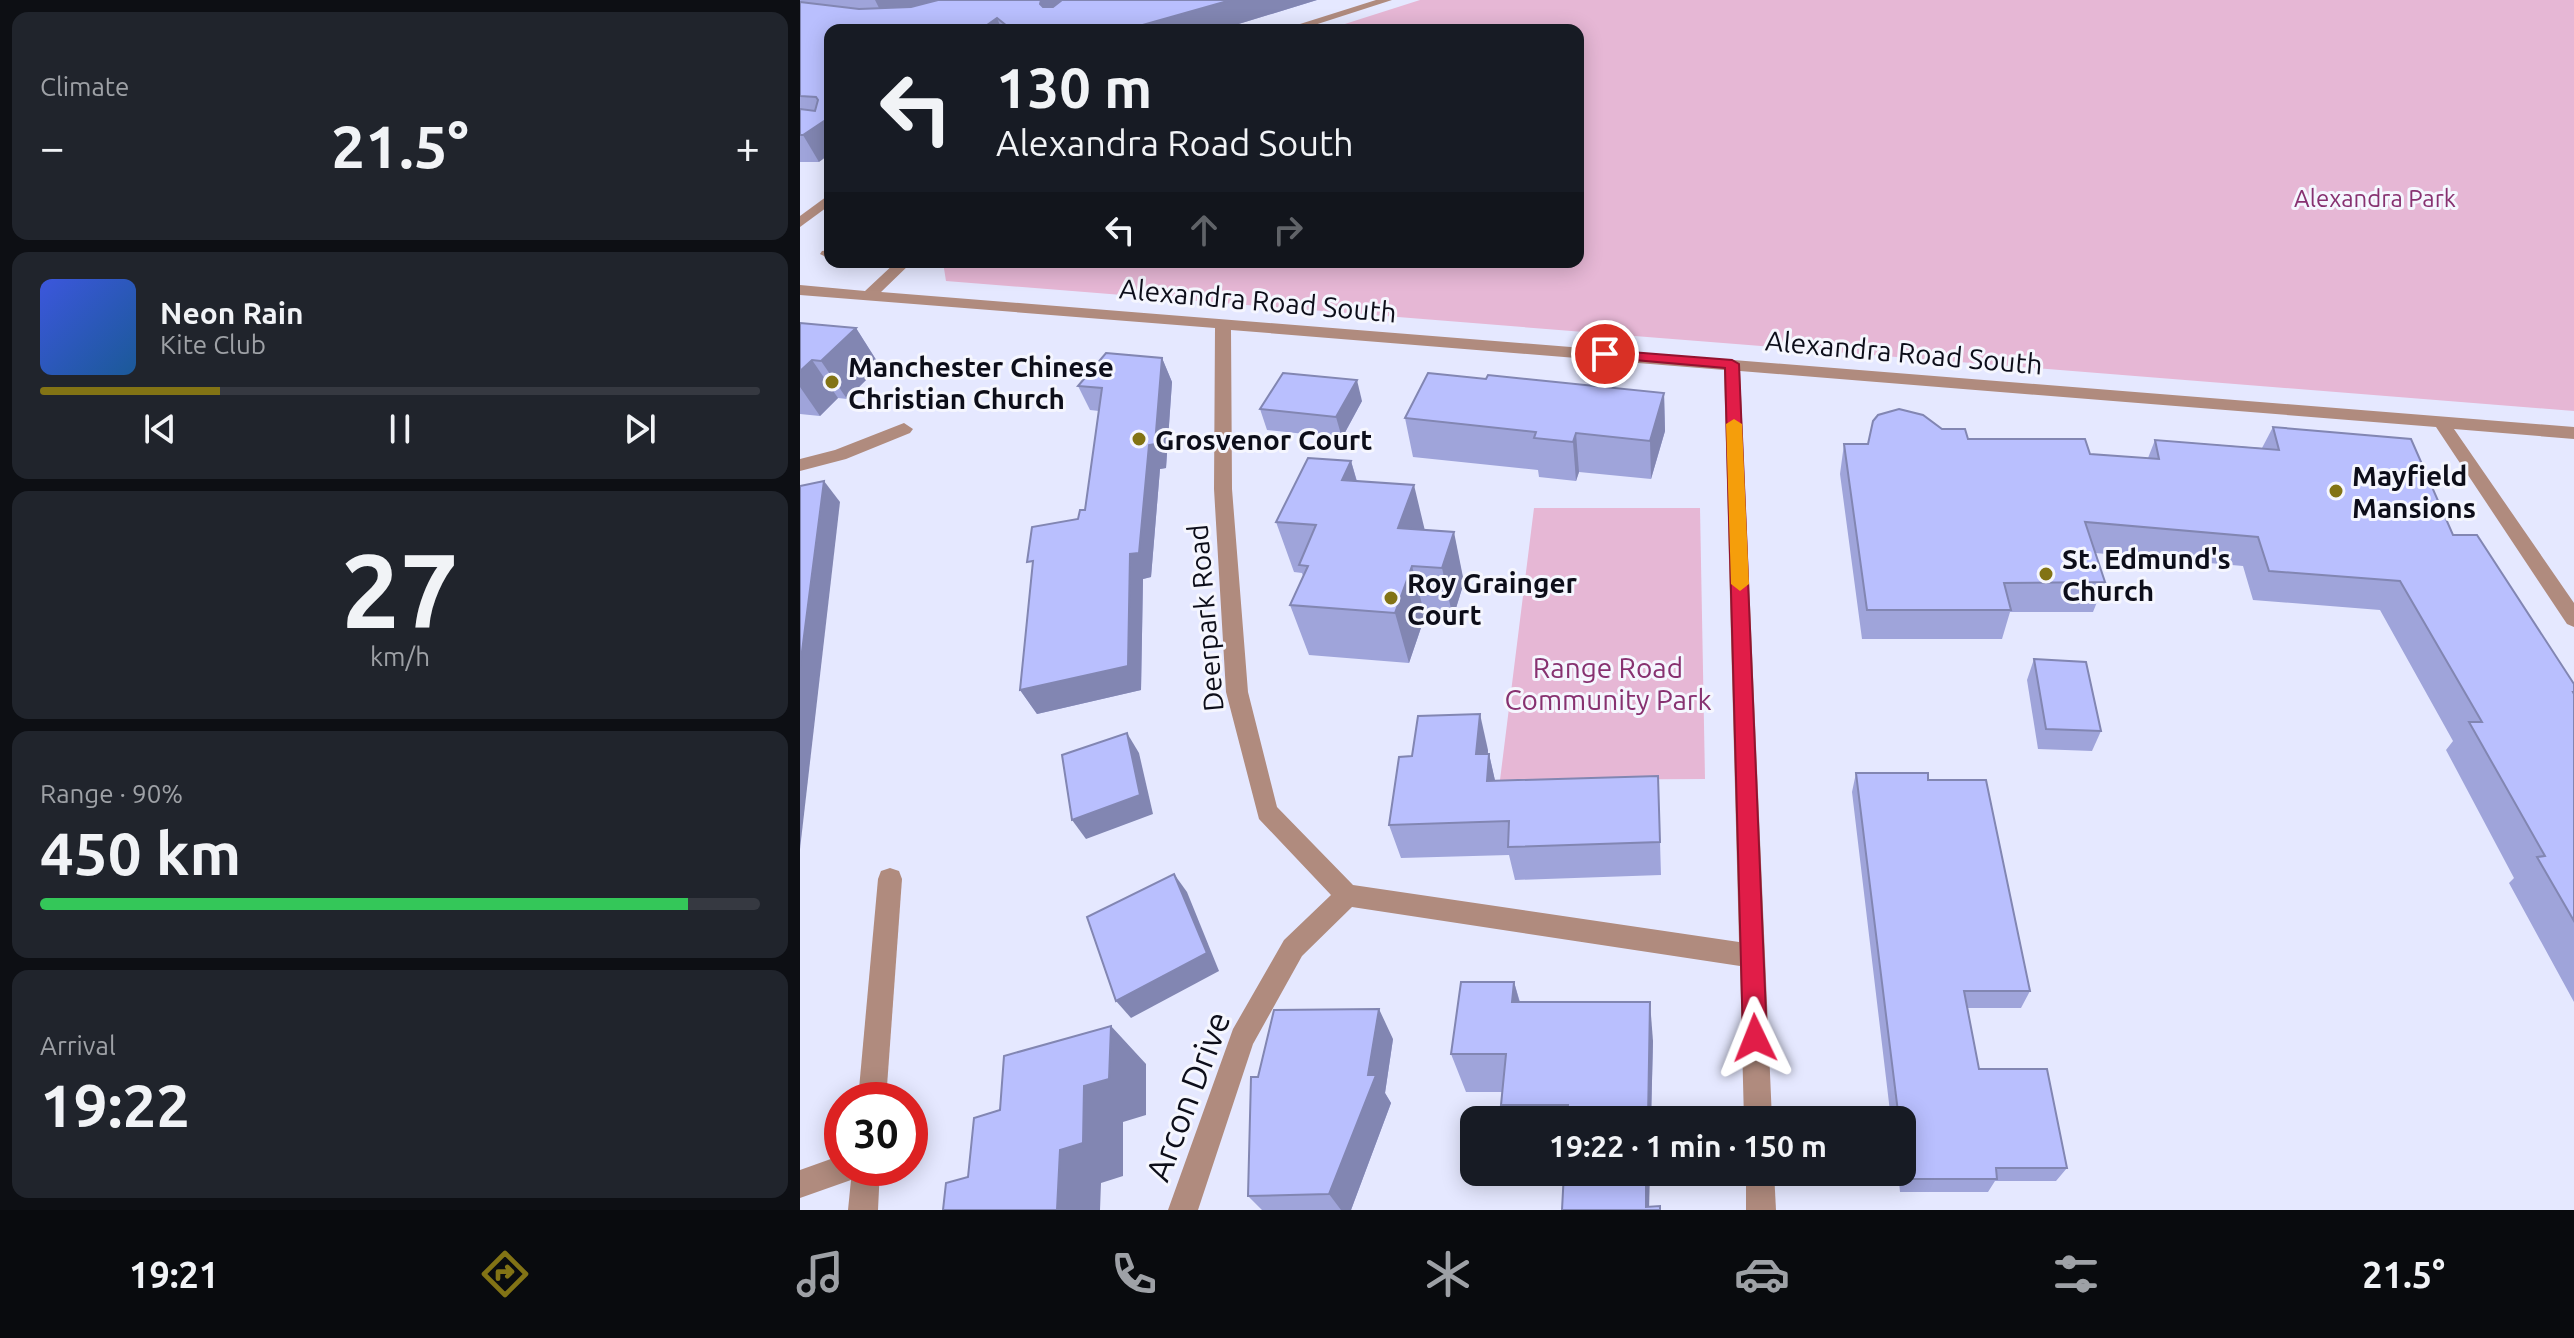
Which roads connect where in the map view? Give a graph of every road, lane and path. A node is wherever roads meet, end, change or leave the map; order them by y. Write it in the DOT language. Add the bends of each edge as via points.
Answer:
graph roads {
  1 [pos="1387,0"];
  2 [pos="1307,24"];
  3 [pos="824,203"];
  4 [pos="800,223"];
  5 [pos="897,268"];
  6 [pos="800,290"];
  7 [pos="862,296"];
  8 [pos="800,305"];
  9 [pos="1223,323"];
  10 [pos="1732,364"];
  11 [pos="2441,422"];
  12 [pos="904,429"];
  13 [pos="2574,433"];
  14 [pos="800,465"];
  15 [pos="2574,619"];
  16 [pos="890,879"];
  17 [pos="1347,895"];
  18 [pos="1752,956"];
  19 [pos="873,1082"];
  20 [pos="1757,1106"];
  21 [pos="824,1175"];
  22 [pos="800,1184"];
  23 [pos="865,1186"];
  24 [pos="1760,1186"];
  25 [pos="863,1210"];
  26 [pos="1183,1210"];
  27 [pos="1761,1210"];
  1 -- 2 [label="street"];
  3 -- 4 [label="street"];
  5 -- 7 [label="street"];
  6 -- 7 [label="street, Alexandra Road South"];
  7 -- 8 [label="street"];
  7 -- 9 [label="street, Alexandra Road South"];
  9 -- 10 [label="street, Alexandra Road South"];
  9 -- 17 [label="street, Deerpark Road" via="1223,489 1237,692 1267,812"];
  10 -- 11 [label="street, Alexandra Road South"];
  10 -- 18 [label="street"];
  11 -- 13 [label="street, Alexandra Road South"];
  11 -- 15 [label="street"];
  12 -- 14 [label="street"];
  16 -- 19 [label="street"];
  17 -- 18 [label="street"];
  17 -- 26 [label="street, Arcon Drive" via="1293,948 1242,1038"];
  18 -- 20 [label="street"];
  21 -- 22 [label="street"];
  23 -- 25 [label="street"];
  24 -- 27 [label="street"];
}
